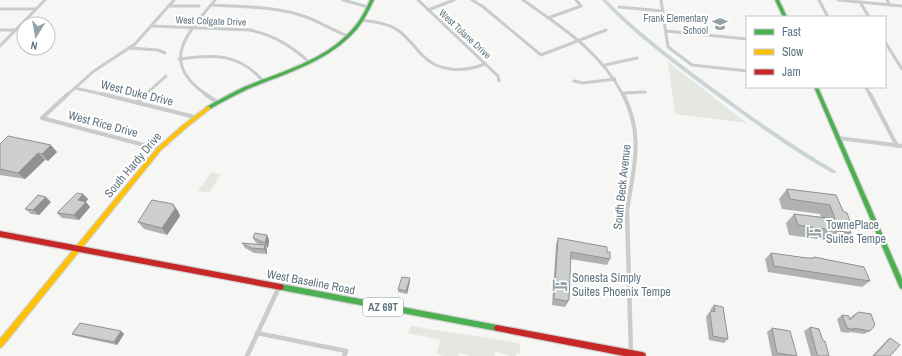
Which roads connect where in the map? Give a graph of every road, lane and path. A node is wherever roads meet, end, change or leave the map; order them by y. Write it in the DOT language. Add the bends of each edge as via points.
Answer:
graph roads {
  1 [pos="45,0"];
  2 [pos="174,0"];
  3 [pos="215,0"];
  4 [pos="343,0"];
  5 [pos="372,0"];
  6 [pos="418,0"];
  7 [pos="454,0"];
  8 [pos="472,0"];
  9 [pos="523,0"];
  10 [pos="576,0"];
  11 [pos="661,0"];
  12 [pos="777,0"];
  13 [pos="819,0"];
  14 [pos="838,0"];
  15 [pos="887,0"];
  16 [pos="860,2"];
  17 [pos="211,5"];
  18 [pos="890,5"];
  19 [pos="169,6"];
  20 [pos="199,6"];
  21 [pos="902,6"];
  22 [pos="368,7"];
  23 [pos="618,7"];
  24 [pos="0,9"];
  25 [pos="36,9"];
  26 [pos="428,10"];
  27 [pos="663,12"];
  28 [pos="29,16"];
  29 [pos="785,16"];
  30 [pos="827,16"];
  31 [pos="868,16"];
  32 [pos="548,18"];
  33 [pos="361,20"];
  34 [pos="151,26"];
  35 [pos="192,29"];
  36 [pos="0,30"];
  37 [pos="16,30"];
  38 [pos="606,30"];
  39 [pos="666,31"];
  40 [pos="348,36"];
  41 [pos="746,39"];
  42 [pos="580,40"];
  43 [pos="886,44"];
  44 [pos="0,46"];
  45 [pos="130,48"];
  46 [pos="165,53"];
  47 [pos="637,58"];
  48 [pos="180,59"];
  49 [pos="309,62"];
  50 [pos="485,64"];
  51 [pos="605,65"];
  52 [pos="902,69"];
  53 [pos="746,71"];
  54 [pos="166,76"];
  55 [pos="615,79"];
  56 [pos="264,80"];
  57 [pos="499,81"];
  58 [pos="574,81"];
  59 [pos="75,88"];
  60 [pos="816,88"];
  61 [pos="867,88"];
  62 [pos="645,92"];
  63 [pos="624,93"];
  64 [pos="217,102"];
  65 [pos="137,103"];
  66 [pos="195,117"];
  67 [pos="838,138"];
  68 [pos="900,146"];
  69 [pos="159,149"];
  70 [pos="0,234"];
  71 [pos="78,249"];
  72 [pos="902,286"];
  73 [pos="279,287"];
  74 [pos="258,333"];
  75 [pos="0,345"];
  76 [pos="345,353"];
  77 [pos="631,354"];
  78 [pos="247,356"];
  79 [pos="642,356"];
  1 -- 25 [label="street"];
  2 -- 19 [label="street"];
  3 -- 17 [label="street"];
  4 -- 22 [label="street"];
  5 -- 22 [label="street, South Hardy Drive"];
  6 -- 26 [label="street, West Tulane Drive"];
  7 -- 26 [label="street"];
  8 -- 42 [label="street" via="541,55"];
  9 -- 32 [label="street, South Beck Avenue"];
  10 -- 32 [label="street" via="581,6"];
  11 -- 27 [label="street"];
  12 -- 29 [label="street"];
  13 -- 30 [label="street"];
  14 -- 16 [label="street"];
  15 -- 18 [label="street"];
  16 -- 18 [label="street"];
  16 -- 31 [label="street"];
  17 -- 35 [label="street"];
  17 -- 40 [label="street" via="260,6 282,10 309,18"];
  18 -- 21 [label="street"];
  19 -- 20 [label="street"];
  19 -- 34 [label="street"];
  22 -- 33 [label="street, South Hardy Drive"];
  23 -- 27 [label="street"];
  24 -- 25 [label="street"];
  25 -- 28 [label="street"];
  26 -- 50 [label="street, West Tulane Drive"];
  27 -- 39 [label="street"];
  32 -- 42 [label="street, South Beck Avenue"];
  33 -- 40 [label="street, South Hardy Drive"];
  33 -- 50 [label="street" via="394,28 427,60 436,65 469,70"];
  34 -- 35 [label="street, West Colgate Drive"];
  34 -- 45 [label="street"];
  35 -- 48 [label="street" via="183,44"];
  35 -- 49 [label="street, West Colgate Drive" via="250,30 266,34 291,46"];
  36 -- 37 [label="street"];
  37 -- 44 [label="street"];
  38 -- 42 [label="street"];
  39 -- 41 [label="street"];
  39 -- 53 [label="street" via="668,47 692,65"];
  40 -- 49 [label="street, South Hardy Drive"];
  42 -- 51 [label="street, South Beck Avenue"];
  43 -- 52 [label="street"];
  45 -- 46 [label="street"];
  45 -- 59 [label="street" via="94,71"];
  47 -- 51 [label="street"];
  48 -- 56 [label="street" via="228,57 251,67"];
  48 -- 64 [label="street" via="182,71 188,80"];
  49 -- 56 [label="street, South Hardy Drive"];
  50 -- 57 [label="street, West Tulane Drive" via="498,76"];
  51 -- 55 [label="street, South Beck Avenue"];
  54 -- 65 [label="street"];
  55 -- 58 [label="street" via="583,83"];
  55 -- 63 [label="street, South Beck Avenue"];
  56 -- 64 [label="street, South Hardy Drive"];
  59 -- 65 [label="street, West Duke Drive"];
  59 -- 69 [label="street, West Rice Drive" via="42,118"];
  60 -- 67 [label="street"];
  61 -- 68 [label="street"];
  62 -- 63 [label="street"];
  63 -- 77 [label="street, South Beck Avenue" via="634,120 637,144 626,217"];
  64 -- 66 [label="street, South Hardy Drive"];
  65 -- 66 [label="street, West Duke Drive"];
  66 -- 69 [label="street, South Hardy Drive"];
  67 -- 68 [label="street"];
  67 -- 72 [label="street"];
  69 -- 71 [label="street, South Hardy Drive"];
  70 -- 71 [label="street, West Baseline Road / AZ 69T"];
  71 -- 73 [label="street, West Baseline Road / AZ 69T"];
  71 -- 75 [label="street, South Hardy Drive"];
  73 -- 74 [label="street"];
  73 -- 77 [label="street, West Baseline Road / AZ 69T"];
  74 -- 76 [label="street"];
  74 -- 78 [label="street"];
  77 -- 79 [label="street, West Baseline Road / AZ 69T"];
}
